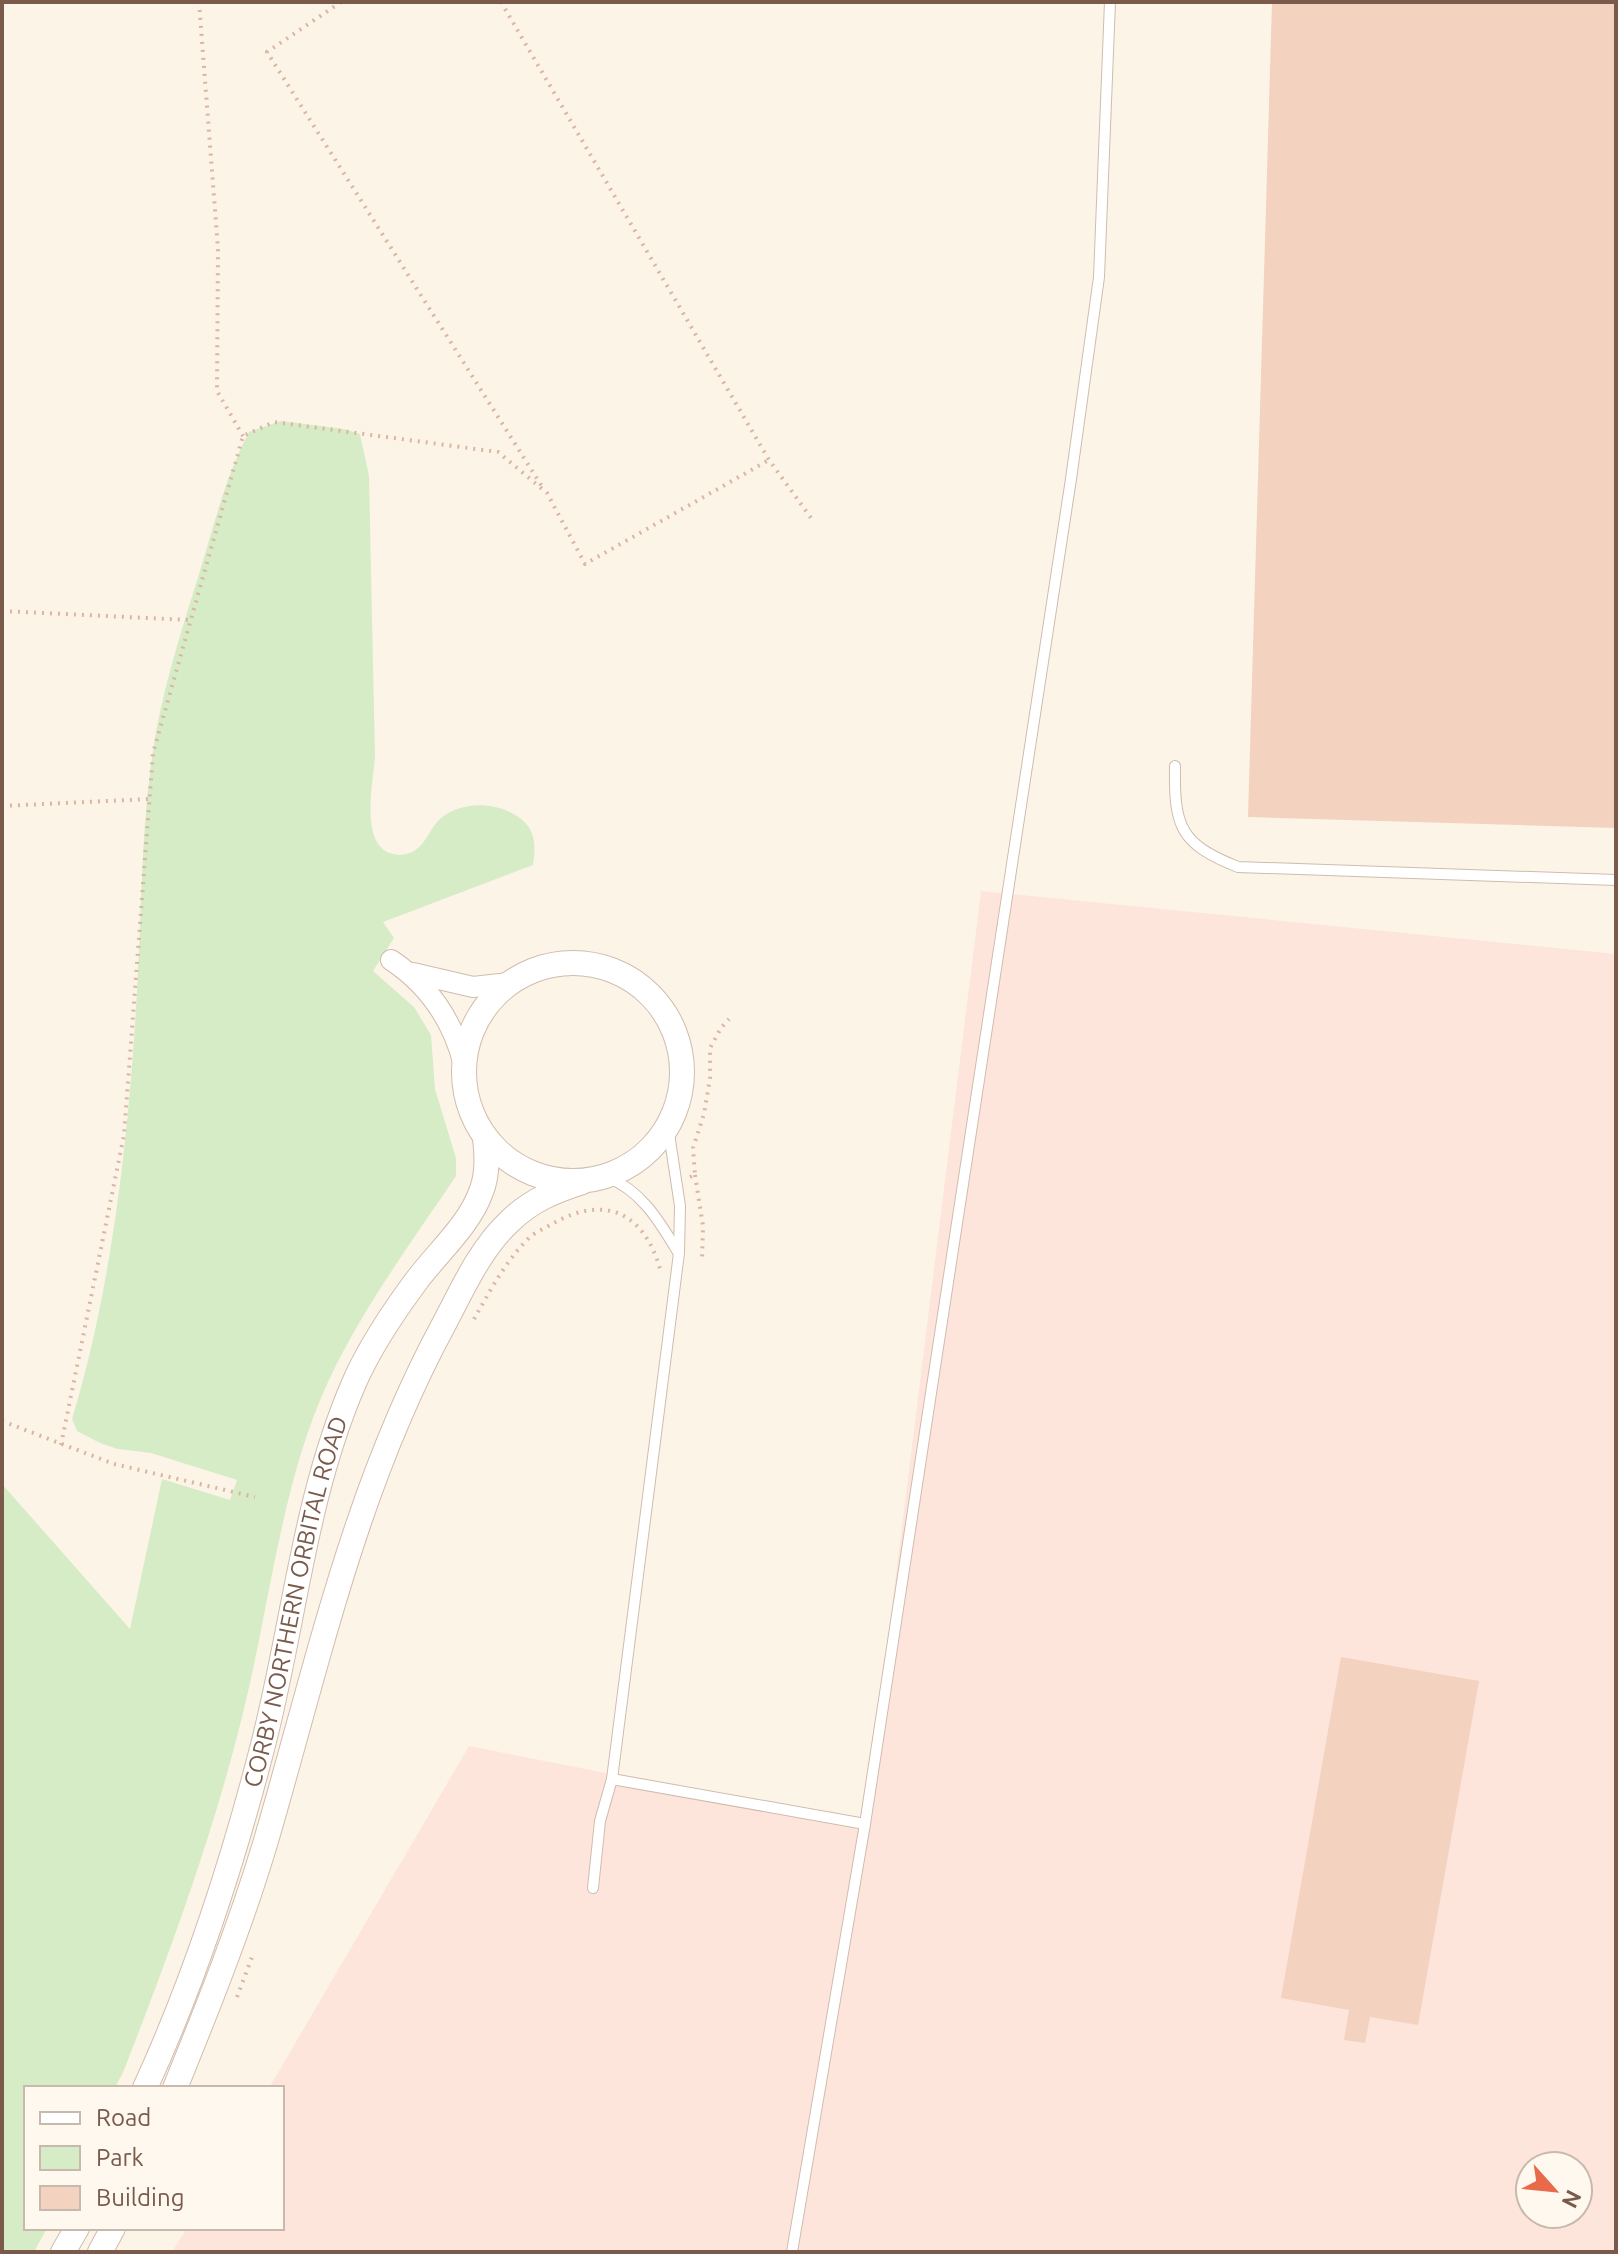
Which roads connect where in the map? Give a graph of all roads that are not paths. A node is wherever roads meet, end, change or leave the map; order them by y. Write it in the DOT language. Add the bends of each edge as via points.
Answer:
graph roads {
  1 [pos="1110,2"];
  2 [pos="1175,766"];
  3 [pos="1616,880"];
  4 [pos="391,960"];
  5 [pos="409,972"];
  6 [pos="509,983"];
  7 [pos="464,1065"];
  8 [pos="668,1127"];
  9 [pos="485,1138"];
  10 [pos="607,1177"];
  11 [pos="582,1182"];
  12 [pos="679,1253"];
  13 [pos="612,1779"];
  14 [pos="865,1824"];
  15 [pos="593,1888"];
  16 [pos="146,2086"];
  17 [pos="176,2086"];
  18 [pos="76,2230"];
  19 [pos="112,2230"];
  20 [pos="63,2252"];
  21 [pos="100,2252"];
  22 [pos="792,2252"];
  1 -- 14 [label="lane" via="1099,277"];
  2 -- 3 [label="lane" via="1182,830 1204,854 1238,867"];
  4 -- 5 [label="street"];
  5 -- 6 [label="street" via="473,987"];
  5 -- 7 [label="street" via="449,1021"];
  6 -- 7 [label="street" via="486,1006 470,1034"];
  6 -- 8 [label="street" via="538,968 571,962 603,966 635,981 660,1005 677,1036 683,1066 680,1098"];
  7 -- 9 [label="street" via="465,1091"];
  8 -- 10 [label="street" via="631,1166"];
  8 -- 12 [label="lane" via="680,1206"];
  9 -- 11 [label="street" via="512,1163 545,1178"];
  9 -- 16 [label="street, CORBY NORTHERN ORBITAL ROAD" via="487,1168 481,1192 385,1327 355,1380 333,1438 236,1839 174,2023"];
  10 -- 11 [label="street"];
  10 -- 12 [label="lane" via="645,1202"];
  11 -- 17 [label="street, CORBY NORTHERN ORBITAL ROAD" via="531,1203 486,1250 392,1429 352,1537 236,1938"];
  12 -- 13 [label="lane"];
  13 -- 14 [label="lane"];
  13 -- 15 [label="lane" via="600,1821"];
  14 -- 22 [label="lane"];
  18 -- 20 [label="street"];
  19 -- 21 [label="street"];
}
